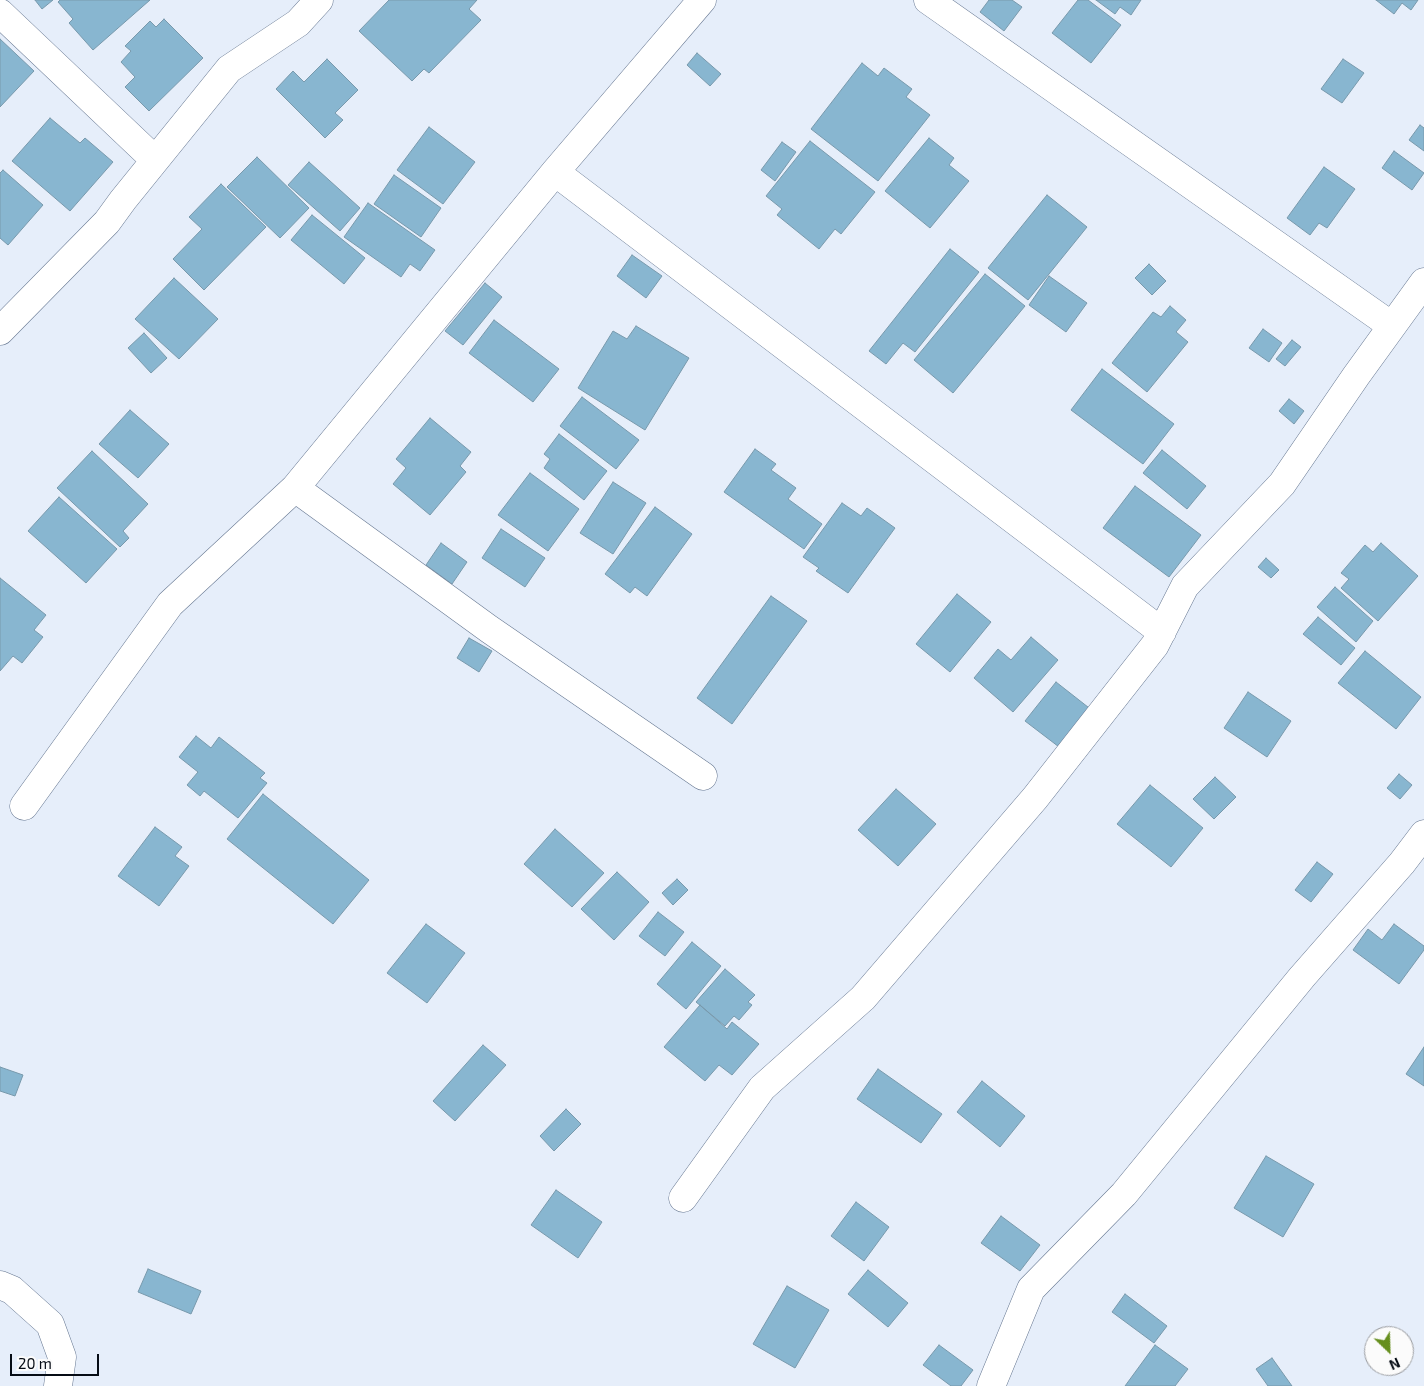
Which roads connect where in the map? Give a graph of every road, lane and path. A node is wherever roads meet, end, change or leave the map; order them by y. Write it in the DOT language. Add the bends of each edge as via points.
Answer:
graph roads {
  1 [pos="319,0"];
  2 [pos="702,0"];
  3 [pos="928,0"];
  4 [pos="0,13"];
  5 [pos="156,160"];
  6 [pos="555,172"];
  7 [pos="1424,282"];
  8 [pos="1392,326"];
  9 [pos="0,331"];
  10 [pos="295,488"];
  11 [pos="1162,632"];
  12 [pos="703,776"];
  13 [pos="24,806"];
  14 [pos="1424,834"];
  15 [pos="683,1198"];
  16 [pos="0,1285"];
  17 [pos="58,1386"];
  18 [pos="991,1386"];
  1 -- 5 [label="street" via="298,23 229,70"];
  2 -- 6 [label="street"];
  3 -- 8 [label="street"];
  4 -- 5 [label="street"];
  5 -- 9 [label="street" via="107,222"];
  6 -- 10 [label="street"];
  6 -- 11 [label="street"];
  7 -- 8 [label="street"];
  8 -- 11 [label="street" via="1282,484 1185,586"];
  10 -- 12 [label="street" via="498,635"];
  10 -- 13 [label="street" via="170,604"];
  11 -- 15 [label="street" via="1035,798 862,998 762,1088"];
  14 -- 18 [label="street" via="1124,1194 1030,1289"];
  16 -- 17 [label="street" via="12,1290 50,1324 62,1357"];
}
